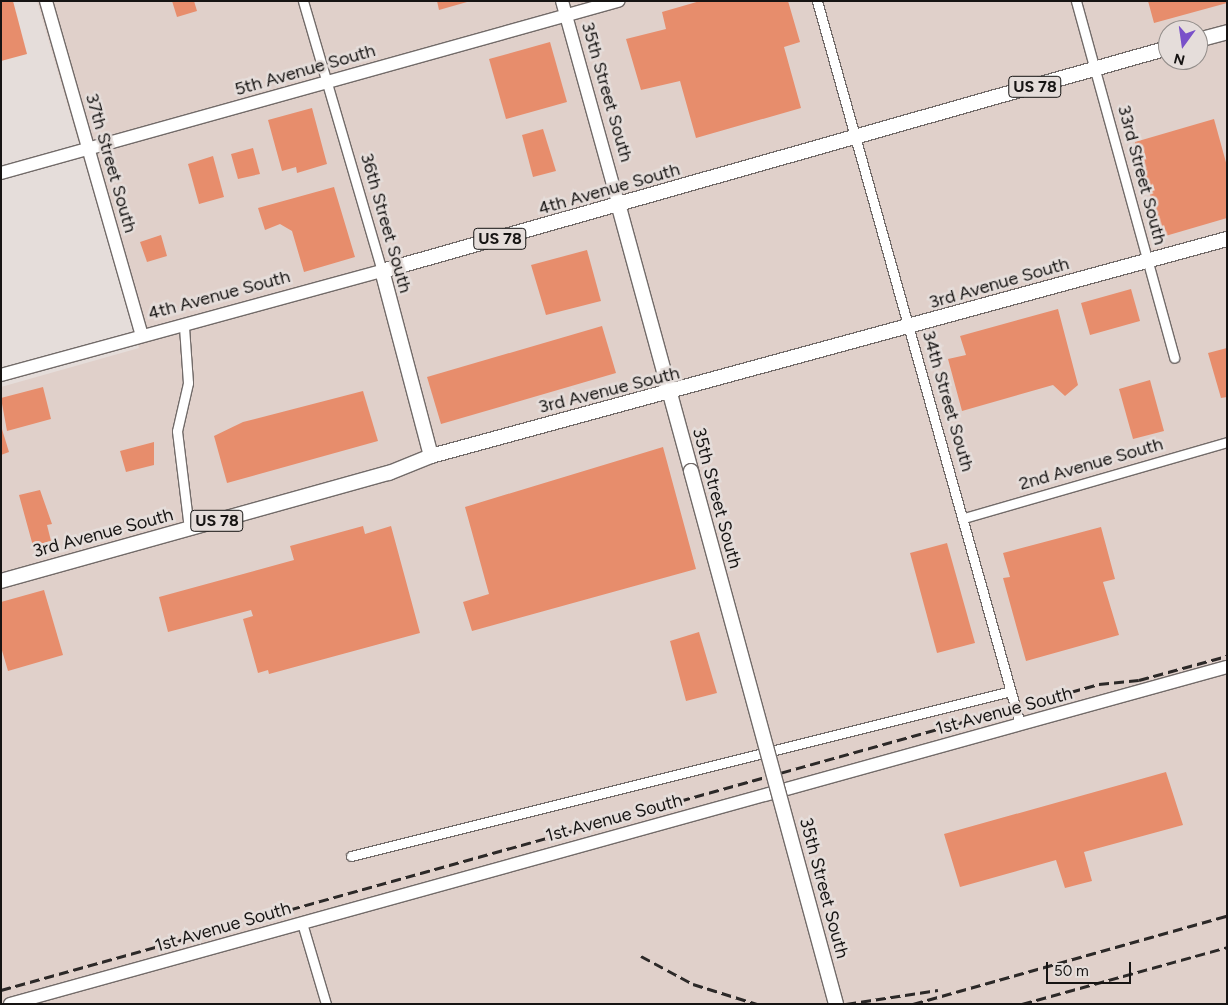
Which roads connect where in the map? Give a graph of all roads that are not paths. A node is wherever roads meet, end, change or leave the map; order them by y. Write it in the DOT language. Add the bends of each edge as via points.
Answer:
graph roads {
  1 [pos="46,1"];
  2 [pos="303,1"];
  3 [pos="562,1"];
  4 [pos="618,1"];
  5 [pos="817,1"];
  6 [pos="1076,1"];
  7 [pos="566,15"];
  8 [pos="1227,32"];
  9 [pos="1208,37"];
  10 [pos="1158,51"];
  11 [pos="1096,69"];
  12 [pos="327,82"];
  13 [pos="856,138"];
  14 [pos="87,149"];
  15 [pos="1,173"];
  16 [pos="619,207"];
  17 [pos="1227,239"];
  18 [pos="1148,260"];
  19 [pos="382,271"];
  20 [pos="184,327"];
  21 [pos="910,327"];
  22 [pos="142,335"];
  23 [pos="1174,358"];
  24 [pos="1,376"];
  25 [pos="670,394"];
  26 [pos="1227,442"];
  27 [pos="431,456"];
  28 [pos="964,518"];
  29 [pos="189,529"];
  30 [pos="1,581"];
  31 [pos="1227,667"];
  32 [pos="1011,691"];
  33 [pos="1020,724"];
  34 [pos="351,856"];
  35 [pos="302,923"];
  36 [pos="10,1004"];
  37 [pos="326,1004"];
  38 [pos="836,1004"];
  1 -- 14 [label="street, 37th Street South"];
  2 -- 12 [label="street, 36th Street South"];
  3 -- 7 [label="street, 35th Street South"];
  4 -- 7 [label="street, 5th Avenue South"];
  5 -- 13 [label="street, 34th Street South"];
  6 -- 11 [label="street, 33rd Street South"];
  7 -- 12 [label="street, 5th Avenue South"];
  7 -- 16 [label="street, 35th Street South"];
  8 -- 9 [label="main road"];
  10 -- 11 [label="main road, 4th Avenue South / US 78"];
  11 -- 13 [label="main road, 4th Avenue South / US 78"];
  11 -- 18 [label="street, 33rd Street South"];
  12 -- 14 [label="street, 5th Avenue South"];
  12 -- 19 [label="street, 36th Street South"];
  13 -- 16 [label="main road, 4th Avenue South / US 78"];
  13 -- 21 [label="street, 34th Street South"];
  14 -- 15 [label="street, 5th Avenue South"];
  14 -- 22 [label="street, 37th Street South"];
  16 -- 19 [label="main road, 4th Avenue South / US 78"];
  16 -- 25 [label="main road, 35th Street South"];
  17 -- 18 [label="main road, 3rd Avenue South / US 78"];
  18 -- 21 [label="main road, 3rd Avenue South / US 78"];
  18 -- 23 [label="street, 33rd Street South"];
  19 -- 20 [label="street, 4th Avenue South"];
  19 -- 27 [label="main road, 36th Street South"];
  20 -- 22 [label="street, 4th Avenue South"];
  20 -- 29 [label="street" via="188,383 178,431"];
  21 -- 25 [label="main road, 3rd Avenue South / US 78"];
  21 -- 28 [label="street, 34th Street South"];
  22 -- 24 [label="street, 4th Avenue South"];
  25 -- 27 [label="main road, 3rd Avenue South / US 78"];
  25 -- 38 [label="main road, 35th Street South, bridge"];
  26 -- 28 [label="street, 2nd Avenue South"];
  27 -- 29 [label="main road, 3rd Avenue South / US 78" via="389,473"];
  28 -- 32 [label="street, 34th Street South"];
  29 -- 30 [label="main road, 3rd Avenue South / US 78"];
  31 -- 33 [label="street, 1st Avenue South"];
  32 -- 33 [label="street, 34th Street South"];
  32 -- 34 [label="street, 1st Avenue South"];
  33 -- 35 [label="street, 1st Avenue South"];
  35 -- 36 [label="street, 1st Avenue South"];
  35 -- 37 [label="street"];
}
